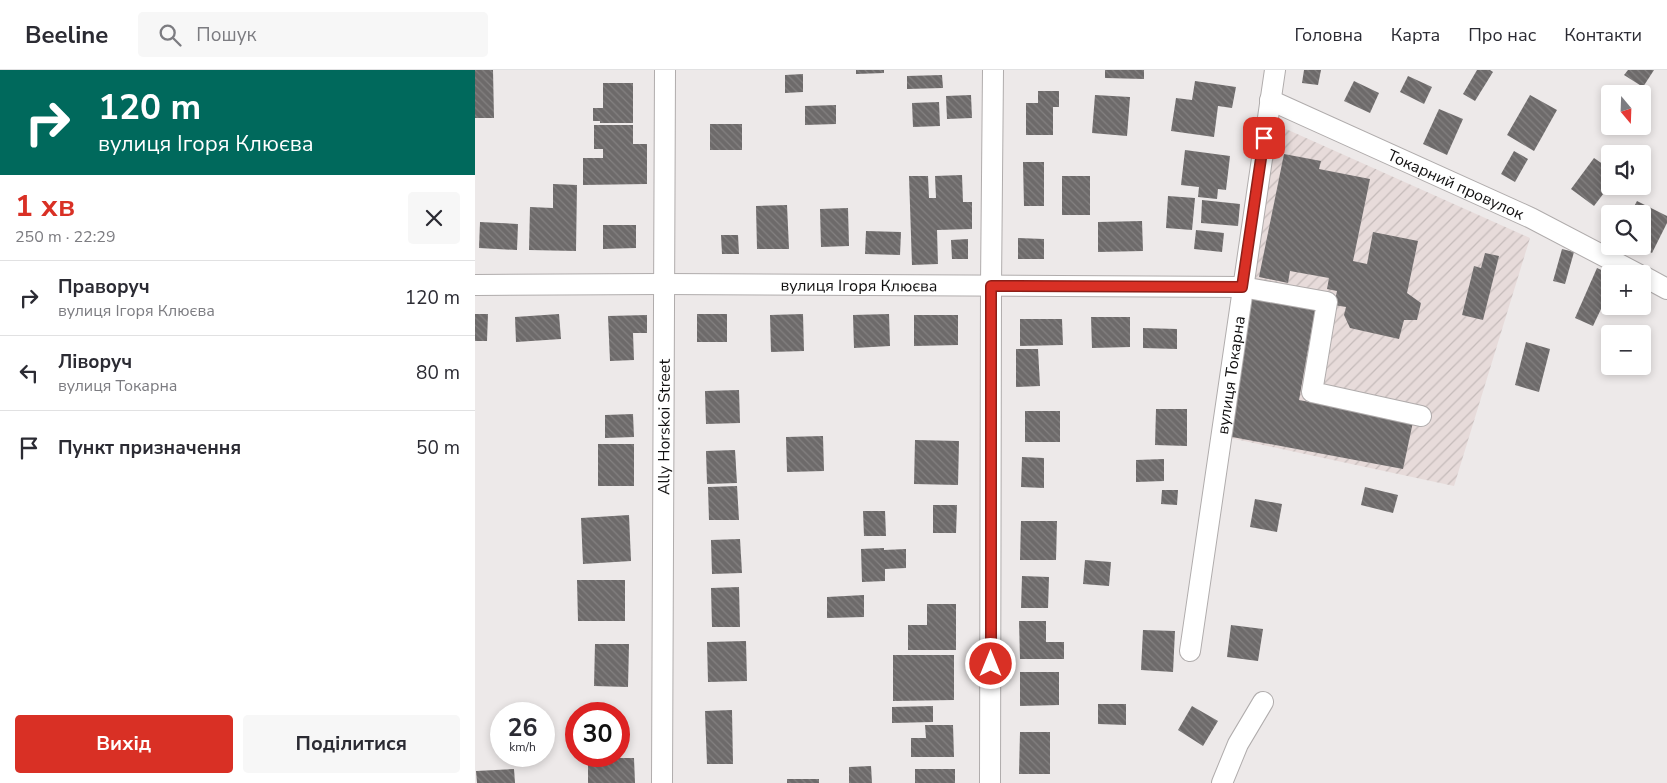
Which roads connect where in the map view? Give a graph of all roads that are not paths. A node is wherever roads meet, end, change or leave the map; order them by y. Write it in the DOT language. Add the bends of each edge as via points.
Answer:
graph roads {
  1 [pos="665,70"];
  2 [pos="993,70"];
  3 [pos="1275,70"];
  4 [pos="1270,100"];
  5 [pos="1621,265"];
  6 [pos="1651,280"];
  7 [pos="663,284"];
  8 [pos="475,285"];
  9 [pos="991,286"];
  10 [pos="1242,287"];
  11 [pos="1667,289"];
  12 [pos="1421,416"];
  13 [pos="1190,651"];
  14 [pos="1263,702"];
  15 [pos="662,783"];
  16 [pos="991,783"];
  17 [pos="1222,783"];
  1 -- 7 [label="street, Ally Horskoi Street"];
  2 -- 9 [label="street"];
  3 -- 4 [label="street, вулиця Токарна"];
  4 -- 5 [label="street, Токарний провулок" via="1531,218"];
  4 -- 10 [label="street, вулиця Токарна"];
  6 -- 11 [label="street"];
  7 -- 8 [label="street, вулиця Ігоря Клюєва"];
  7 -- 9 [label="street, вулиця Ігоря Клюєва"];
  7 -- 15 [label="street, Ally Horskoi Street"];
  9 -- 10 [label="street, вулиця Ігоря Клюєва"];
  9 -- 16 [label="street"];
  10 -- 12 [label="street, вулиця Ігоря Клюєва" via="1327,302 1312,392"];
  10 -- 13 [label="street, вулиця Токарна"];
  14 -- 17 [label="street" via="1238,744"];
}
